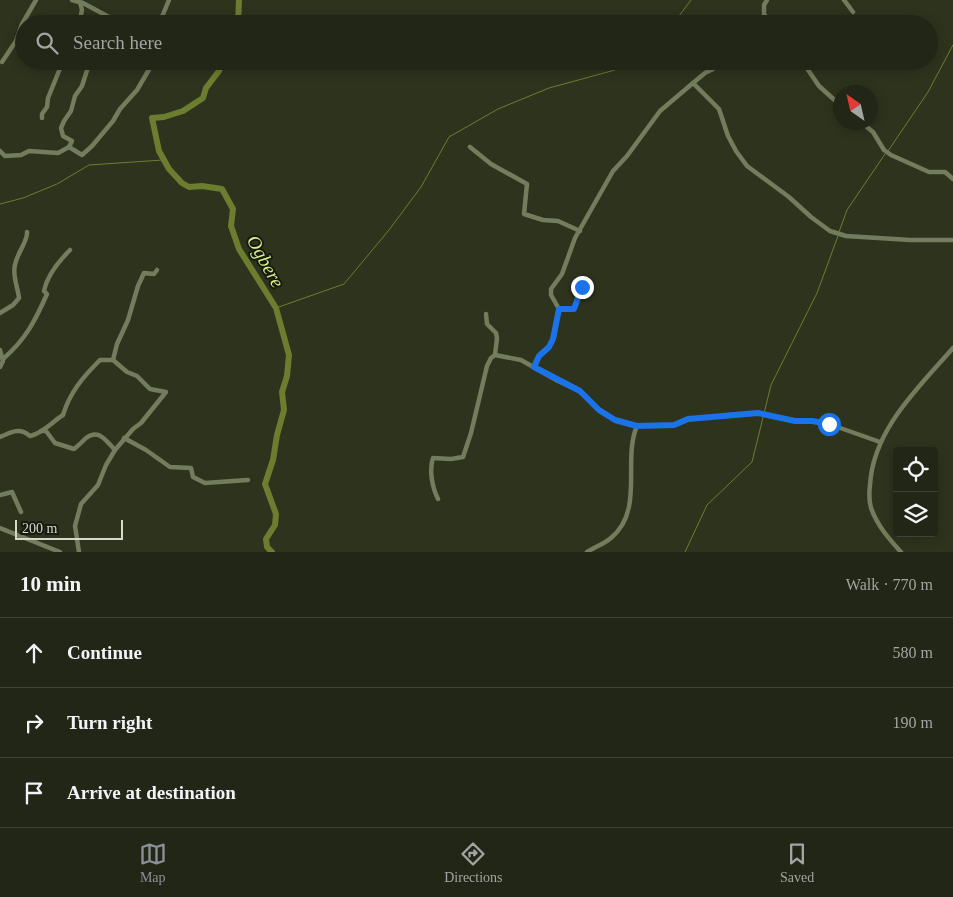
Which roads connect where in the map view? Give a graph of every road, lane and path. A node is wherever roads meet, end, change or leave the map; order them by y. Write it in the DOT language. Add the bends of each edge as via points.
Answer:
graph roads {
  1 [pos="36,0"];
  2 [pos="169,0"];
  3 [pos="767,0"];
  4 [pos="844,0"];
  5 [pos="77,1"];
  6 [pos="854,12"];
  7 [pos="28,15"];
  8 [pos="81,15"];
  9 [pos="106,15"];
  10 [pos="163,15"];
  11 [pos="765,15"];
  12 [pos="15,42"];
  13 [pos="2,62"];
  14 [pos="59,70"];
  15 [pos="87,70"];
  16 [pos="149,70"];
  17 [pos="710,70"];
  18 [pos="808,70"];
  19 [pos="693,83"];
  20 [pos="833,99"];
  21 [pos="42,118"];
  22 [pos="871,130"];
  23 [pos="470,146"];
  24 [pos="68,147"];
  25 [pos="0,151"];
  26 [pos="953,179"];
  27 [pos="580,231"];
  28 [pos="27,232"];
  29 [pos="953,240"];
  30 [pos="70,250"];
  31 [pos="157,270"];
  32 [pos="583,283"];
  33 [pos="559,309"];
  34 [pos="0,313"];
  35 [pos="486,314"];
  36 [pos="953,348"];
  37 [pos="0,350"];
  38 [pos="495,355"];
  39 [pos="2,359"];
  40 [pos="114,360"];
  41 [pos="0,367"];
  42 [pos="534,367"];
  43 [pos="637,426"];
  44 [pos="41,431"];
  45 [pos="0,437"];
  46 [pos="124,438"];
  47 [pos="880,442"];
  48 [pos="114,450"];
  49 [pos="248,480"];
  50 [pos="0,495"];
  51 [pos="438,499"];
  52 [pos="21,512"];
  53 [pos="0,528"];
  54 [pos="44,549"];
  55 [pos="60,552"];
  56 [pos="79,552"];
  57 [pos="587,552"];
  58 [pos="900,552"];
  1 -- 7 [label="street"];
  2 -- 10 [label="street"];
  3 -- 11 [label="street"];
  4 -- 6 [label="street"];
  5 -- 8 [label="street"];
  5 -- 9 [label="street"];
  12 -- 13 [label="street"];
  14 -- 21 [label="street"];
  15 -- 24 [label="street" via="61,128 63,136 72,141"];
  16 -- 24 [label="street" via="138,90 92,146 82,155"];
  17 -- 19 [label="street"];
  18 -- 20 [label="street"];
  19 -- 27 [label="street" via="660,112 620,162"];
  19 -- 29 [label="street" via="719,109 728,136 748,166 830,231 846,236"];
  22 -- 26 [label="street" via="884,150 892,155 929,172 945,172"];
  23 -- 27 [label="street" via="491,164 527,184 524,214 558,221"];
  24 -- 25 [label="street" via="56,154 29,151 5,156"];
  27 -- 33 [label="street" via="562,274 551,289"];
  28 -- 34 [label="street" via="28,238 18,251 14,267 19,298"];
  30 -- 39 [label="street" via="46,280 44,291 47,294 35,322"];
  31 -- 40 [label="street" via="154,274 144,273"];
  32 -- 33 [label="street" via="574,309"];
  33 -- 42 [label="street" via="553,339"];
  35 -- 38 [label="street" via="487,324 496,333"];
  36 -- 47 [label="street" via="900,410"];
  37 -- 39 [label="street"];
  38 -- 42 [label="street" via="521,360"];
  38 -- 51 [label="street" via="487,366 463,457 433,458 430,466"];
  39 -- 41 [label="street"];
  40 -- 44 [label="street" via="100,360 82,377 63,415"];
  40 -- 46 [label="street" via="150,389 166,392"];
  42 -- 43 [label="street" via="580,391 599,410 615,420"];
  43 -- 47 [label="street" via="674,425 688,419 758,413 829,424"];
  43 -- 57 [label="street" via="632,437 629,511 623,525 610,539"];
  44 -- 45 [label="street" via="30,436 16,430"];
  44 -- 48 [label="street" via="46,431 54,443 74,449 88,436 101,435"];
  46 -- 48 [label="street"];
  46 -- 49 [label="street" via="170,467 191,468 193,476 205,483"];
  47 -- 58 [label="street" via="871,471 870,506"];
  48 -- 56 [label="street" via="98,485 81,504 75,526"];
  50 -- 52 [label="street" via="12,492"];
  53 -- 54 [label="street"];
  54 -- 55 [label="street"];
}
